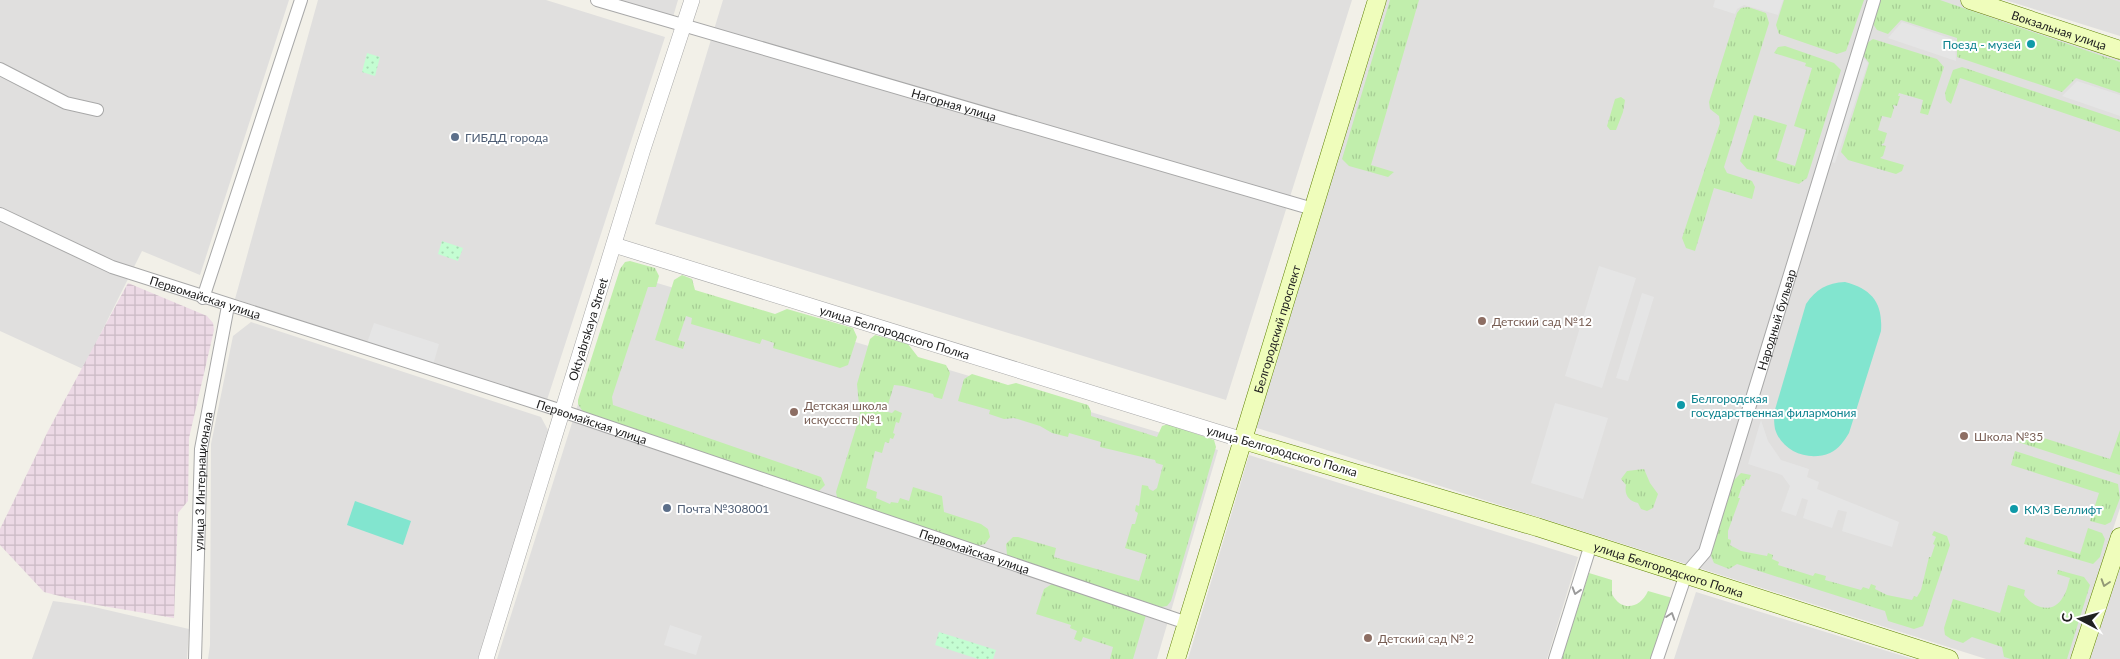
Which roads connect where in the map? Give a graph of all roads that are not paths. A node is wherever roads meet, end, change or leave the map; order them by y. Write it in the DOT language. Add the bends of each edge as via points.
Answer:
graph roads {
  1 [pos="301,0"];
  2 [pos="597,0"];
  3 [pos="692,0"];
  4 [pos="1377,0"];
  5 [pos="1874,0"];
  6 [pos="1970,0"];
  7 [pos="683,26"];
  8 [pos="2120,50"];
  9 [pos="0,69"];
  10 [pos="97,110"];
  11 [pos="1313,210"];
  12 [pos="0,214"];
  13 [pos="614,245"];
  14 [pos="203,298"];
  15 [pos="228,306"];
  16 [pos="562,412"];
  17 [pos="1243,440"];
  18 [pos="2120,537"];
  19 [pos="1592,544"];
  20 [pos="1686,574"];
  21 [pos="1187,623"];
  22 [pos="195,659"];
  23 [pos="486,659"];
  24 [pos="1176,659"];
  25 [pos="1555,659"];
  26 [pos="1657,659"];
  27 [pos="1949,659"];
  28 [pos="2080,659"];
  1 -- 14 [label="street"];
  2 -- 7 [label="street, Нагорная улица"];
  3 -- 7 [label="street, Oktyabrskaya Street"];
  4 -- 11 [label="main road, Белгородский проспект"];
  5 -- 20 [label="street, Народный бульвар" via="1705,552"];
  6 -- 8 [label="main road, Вокзальная улица"];
  7 -- 11 [label="street, Нагорная улица"];
  7 -- 13 [label="street, Oktyabrskaya Street"];
  9 -- 10 [label="street" via="66,103"];
  11 -- 17 [label="main road, Белгородский проспект"];
  12 -- 14 [label="street, Первомайская улица" via="112,267"];
  13 -- 16 [label="street, Oktyabrskaya Street"];
  13 -- 17 [label="street, улица Белгородского Полка"];
  14 -- 15 [label="street, Первомайская улица"];
  15 -- 16 [label="street, Первомайская улица"];
  15 -- 22 [label="street, улица 3 Интернационала" via="202,449"];
  16 -- 21 [label="street, Первомайская улица"];
  16 -- 23 [label="street, Oktyabrskaya Street"];
  17 -- 19 [label="main road, улица Белгородского Полка"];
  17 -- 21 [label="main road, Белгородский проспект"];
  18 -- 28 [label="main road, one-way"];
  19 -- 20 [label="main road, улица Белгородского Полка"];
  19 -- 25 [label="street, one-way"];
  26 -- 20 [label="street, Народный бульвар, one-way"];
  20 -- 27 [label="main road, улица Белгородского Полка"];
  21 -- 24 [label="main road, Белгородский проспект"];
}
